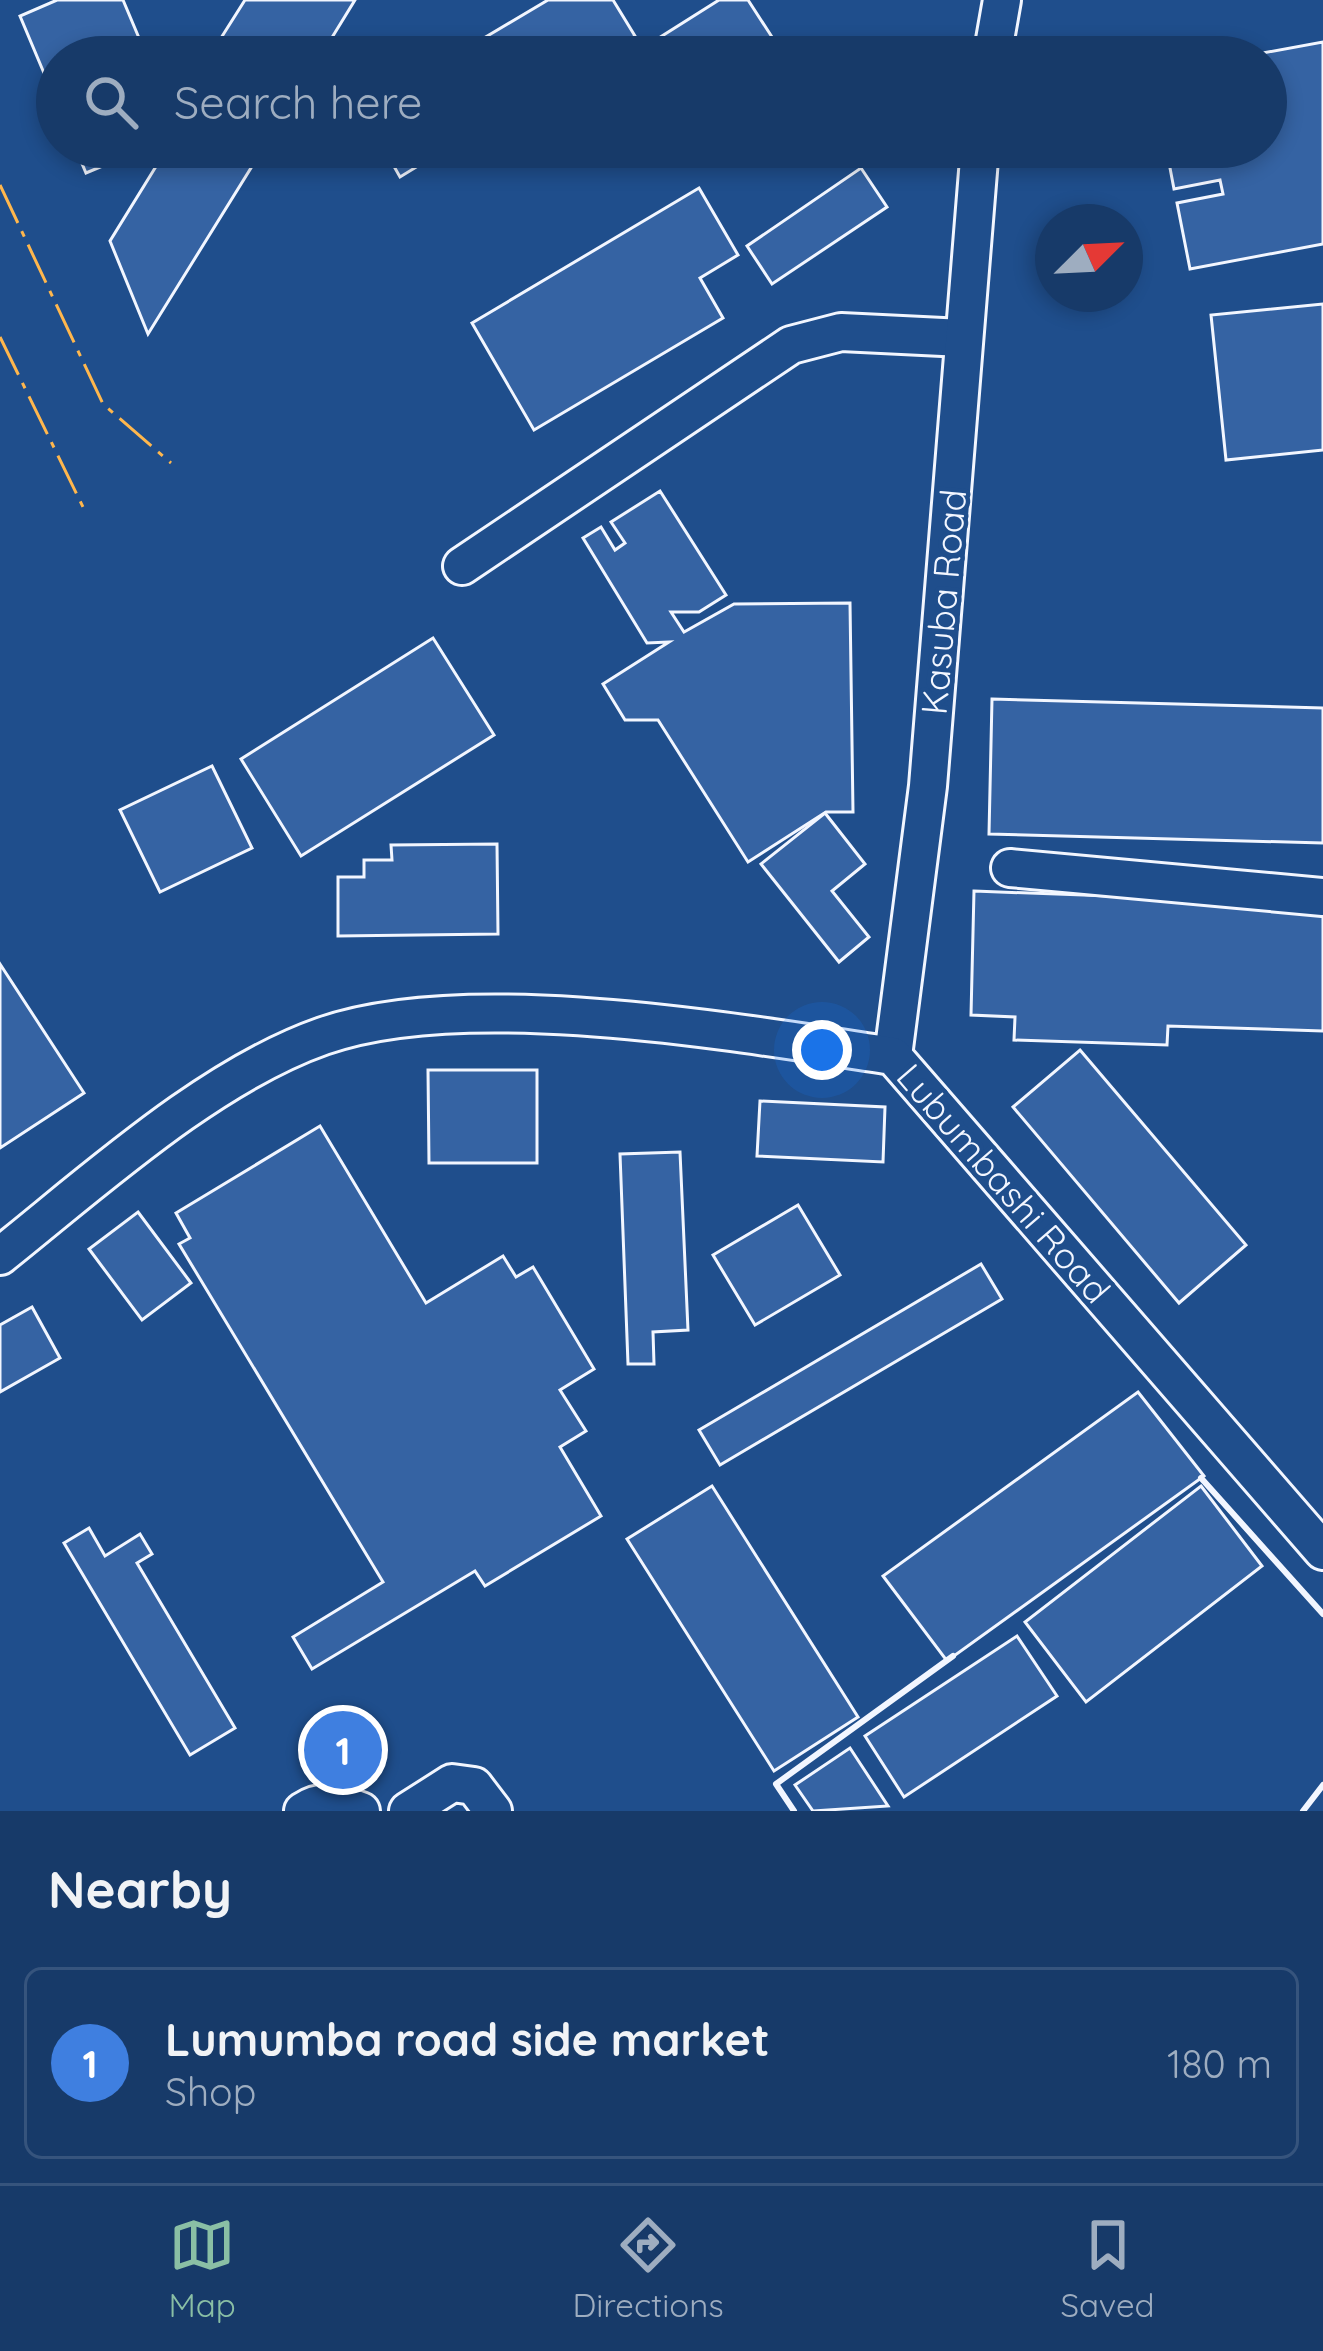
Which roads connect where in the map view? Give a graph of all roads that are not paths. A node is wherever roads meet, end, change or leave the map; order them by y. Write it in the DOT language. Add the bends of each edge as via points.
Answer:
graph roads {
  1 [pos="1002,0"];
  2 [pos="996,36"];
  3 [pos="978,168"];
  4 [pos="963,338"];
  5 [pos="462,566"];
  6 [pos="1010,868"];
  7 [pos="1323,897"];
  8 [pos="892,1056"];
  9 [pos="0,1256"];
  10 [pos="1323,1551"];
  11 [pos="424,1807"];
  12 [pos="303,1811"];
  13 [pos="361,1811"];
  14 [pos="493,1811"];
  1 -- 2 [label="street"];
  3 -- 4 [label="street, Kasuba Road"];
  4 -- 5 [label="street" via="841,332 791,345"];
  4 -- 8 [label="street, Kasuba Road" via="928,786"];
  6 -- 7 [label="street"];
  8 -- 9 [label="street, Lubumbashi Road" via="515,1013 376,1022 264,1064"];
  8 -- 10 [label="street, Lubumbashi Road"];
  11 -- 14 [label="street" via="452,1783 474,1786"];
  12 -- 13 [label="street" via="338,1802"];
}
